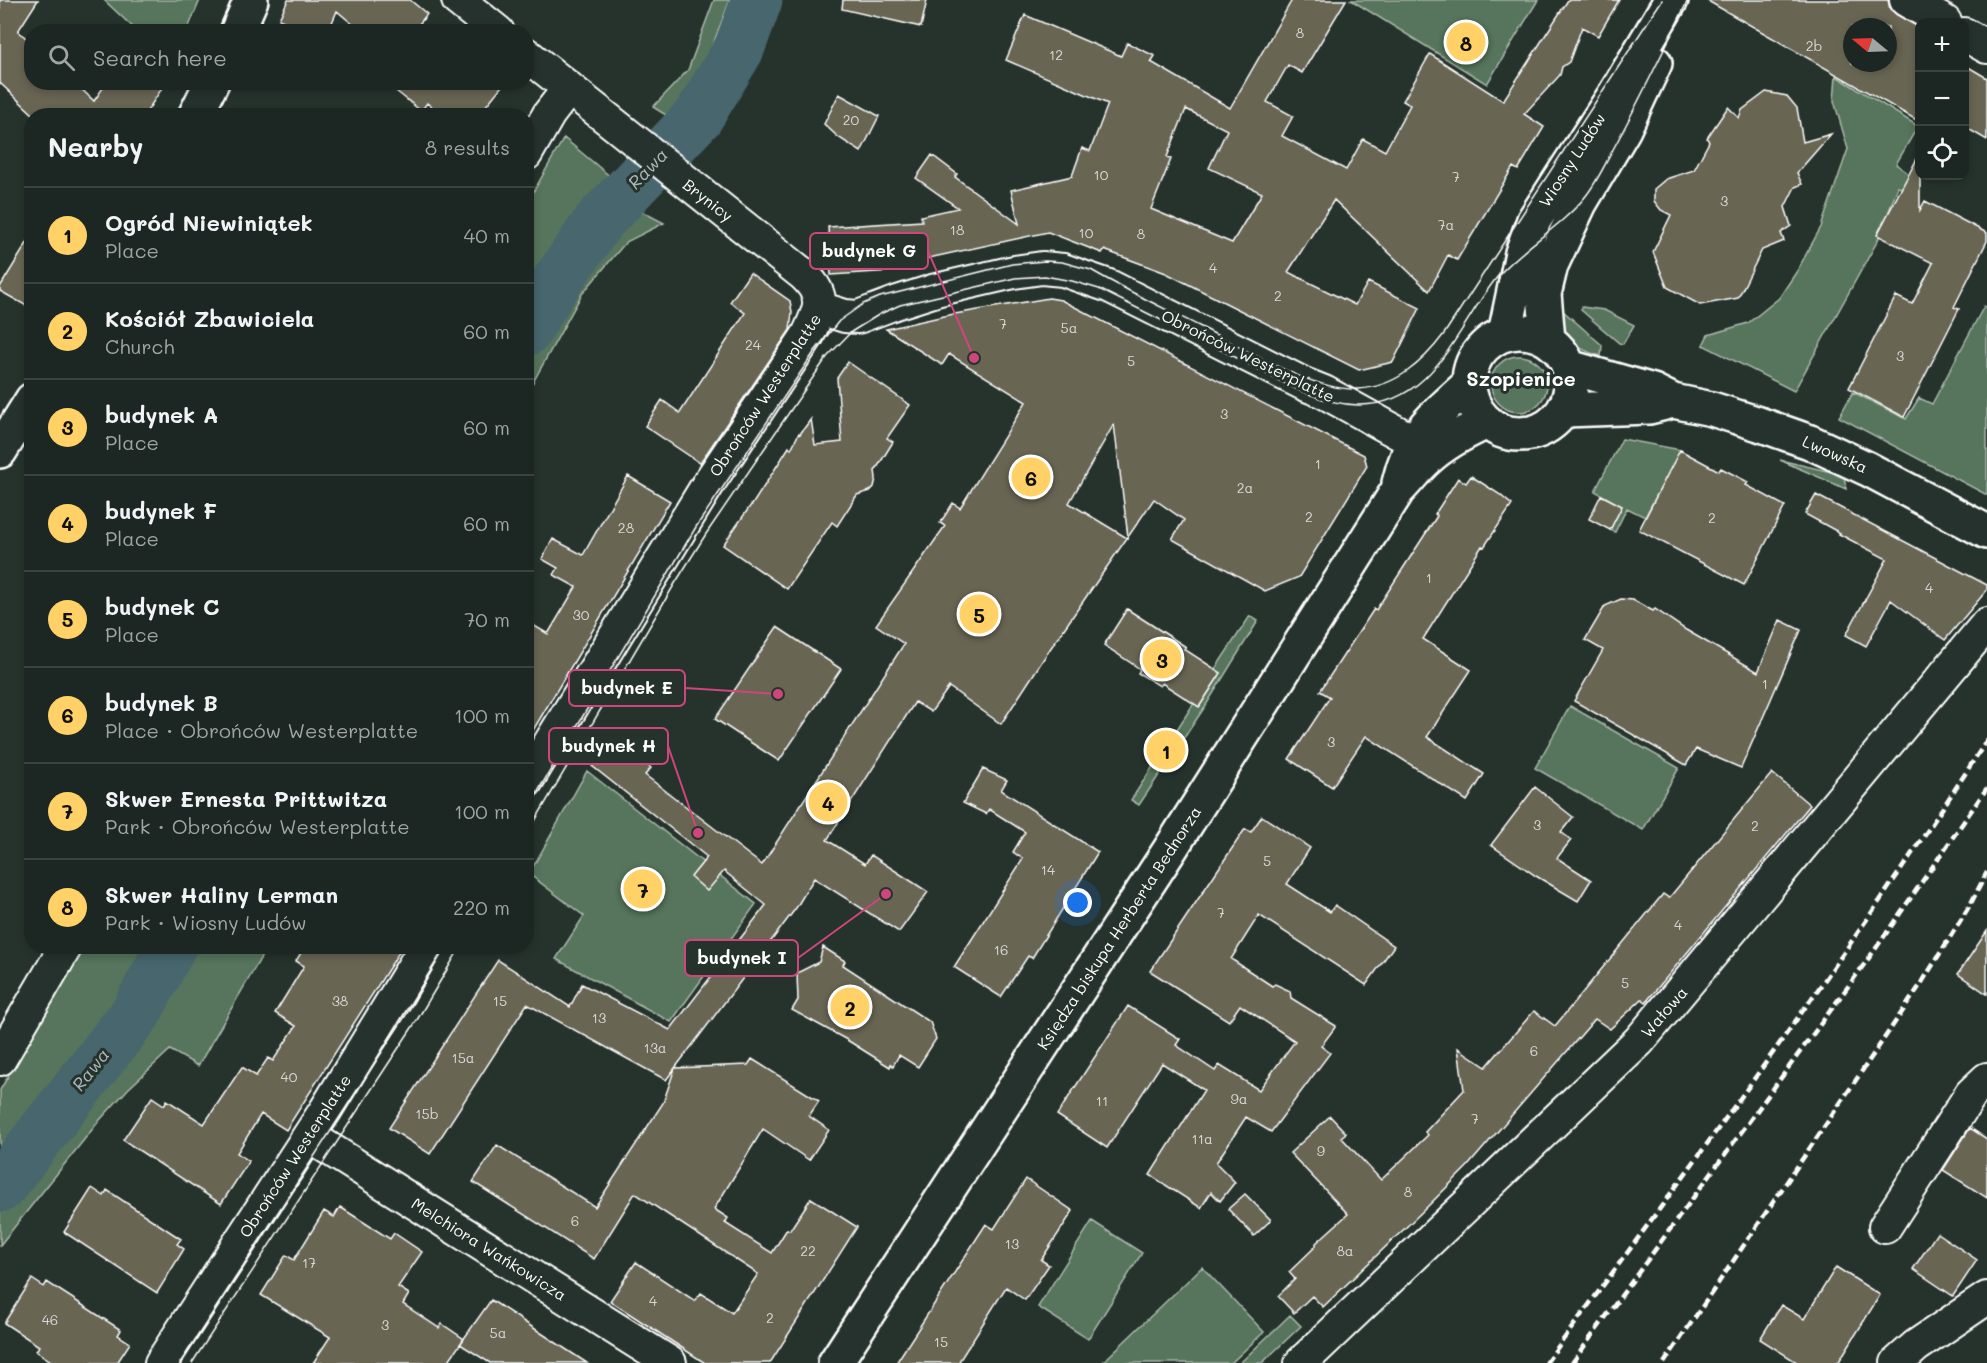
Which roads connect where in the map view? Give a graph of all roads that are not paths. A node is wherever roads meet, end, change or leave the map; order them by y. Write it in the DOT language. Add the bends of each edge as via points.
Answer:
graph roads {
  1 [pos="251,0"];
  2 [pos="459,0"];
  3 [pos="1671,0"];
  4 [pos="1684,0"];
  5 [pos="1906,0"];
  6 [pos="1938,18"];
  7 [pos="240,24"];
  8 [pos="488,24"];
  9 [pos="1969,36"];
  10 [pos="1987,47"];
  11 [pos="534,60"];
  12 [pos="569,88"];
  13 [pos="208,90"];
  14 [pos="199,108"];
  15 [pos="534,140"];
  16 [pos="819,308"];
  17 [pos="1505,334"];
  18 [pos="1548,340"];
  19 [pos="1569,367"];
  20 [pos="1469,384"];
  21 [pos="1673,401"];
  22 [pos="1564,410"];
  23 [pos="24,413"];
  24 [pos="1487,422"];
  25 [pos="1413,441"];
  26 [pos="0,452"];
  27 [pos="1398,490"];
  28 [pos="1987,532"];
  29 [pos="1987,624"];
  30 [pos="534,769"];
  31 [pos="61,954"];
  32 [pos="421,954"];
  33 [pos="4,1044"];
  34 [pos="1987,1079"];
  35 [pos="309,1136"];
  36 [pos="1885,1227"];
  37 [pos="1987,1298"];
  38 [pos="161,1363"];
  39 [pos="670,1363"];
  40 [pos="835,1363"];
  41 [pos="1301,1363"];
  42 [pos="1897,1363"];
  1 -- 7 [label="street"];
  2 -- 8 [label="street"];
  3 -- 17 [label="street, Wiosny Ludów" via="1534,220 1522,253"];
  4 -- 18 [label="street, Wiosny Ludów" via="1628,122 1580,203 1551,266 1544,294"];
  5 -- 6 [label="street"];
  9 -- 10 [label="street"];
  11 -- 12 [label="street, Brynicy"];
  12 -- 15 [label="street"];
  12 -- 16 [label="street, Brynicy" via="804,275 816,286"];
  13 -- 14 [label="street"];
  16 -- 25 [label="street, Obrońców Westerplatte" via="858,317 936,290 1014,272 1063,270 1108,286"];
  16 -- 30 [label="street, Obrońców Westerplatte" via="808,334 710,481"];
  17 -- 18 [label="street" via="1527,333"];
  17 -- 20 [label="street" via="1483,348 1473,365"];
  18 -- 19 [label="street"];
  19 -- 21 [label="street, Lwowska" via="1653,391"];
  19 -- 22 [label="street" via="1571,382"];
  20 -- 24 [label="street" via="1473,405"];
  20 -- 25 [label="street, Księdza biskupa Herberta Bednorza" via="1425,424"];
  21 -- 22 [label="street, Lwowska" via="1649,407"];
  21 -- 28 [label="street, Lwowska" via="1712,409 1829,450"];
  22 -- 24 [label="street" via="1545,428 1523,435 1504,432"];
  23 -- 26 [label="street"];
  24 -- 27 [label="street, Księdza biskupa Herberta Bednorza" via="1465,432 1426,460"];
  25 -- 27 [label="street, Księdza biskupa Herberta Bednorza"];
  27 -- 40 [label="street, Księdza biskupa Herberta Bednorza"];
  29 -- 41 [label="street, Wałowa" via="1639,1041"];
  31 -- 33 [label="street"];
  32 -- 35 [label="street, Obrońców Westerplatte"];
  34 -- 36 [label="street" via="1971,1094"];
  35 -- 38 [label="street, Obrońców Westerplatte"];
  35 -- 39 [label="street, Melchiora Wańkowicza"];
  37 -- 42 [label="street"];
}
